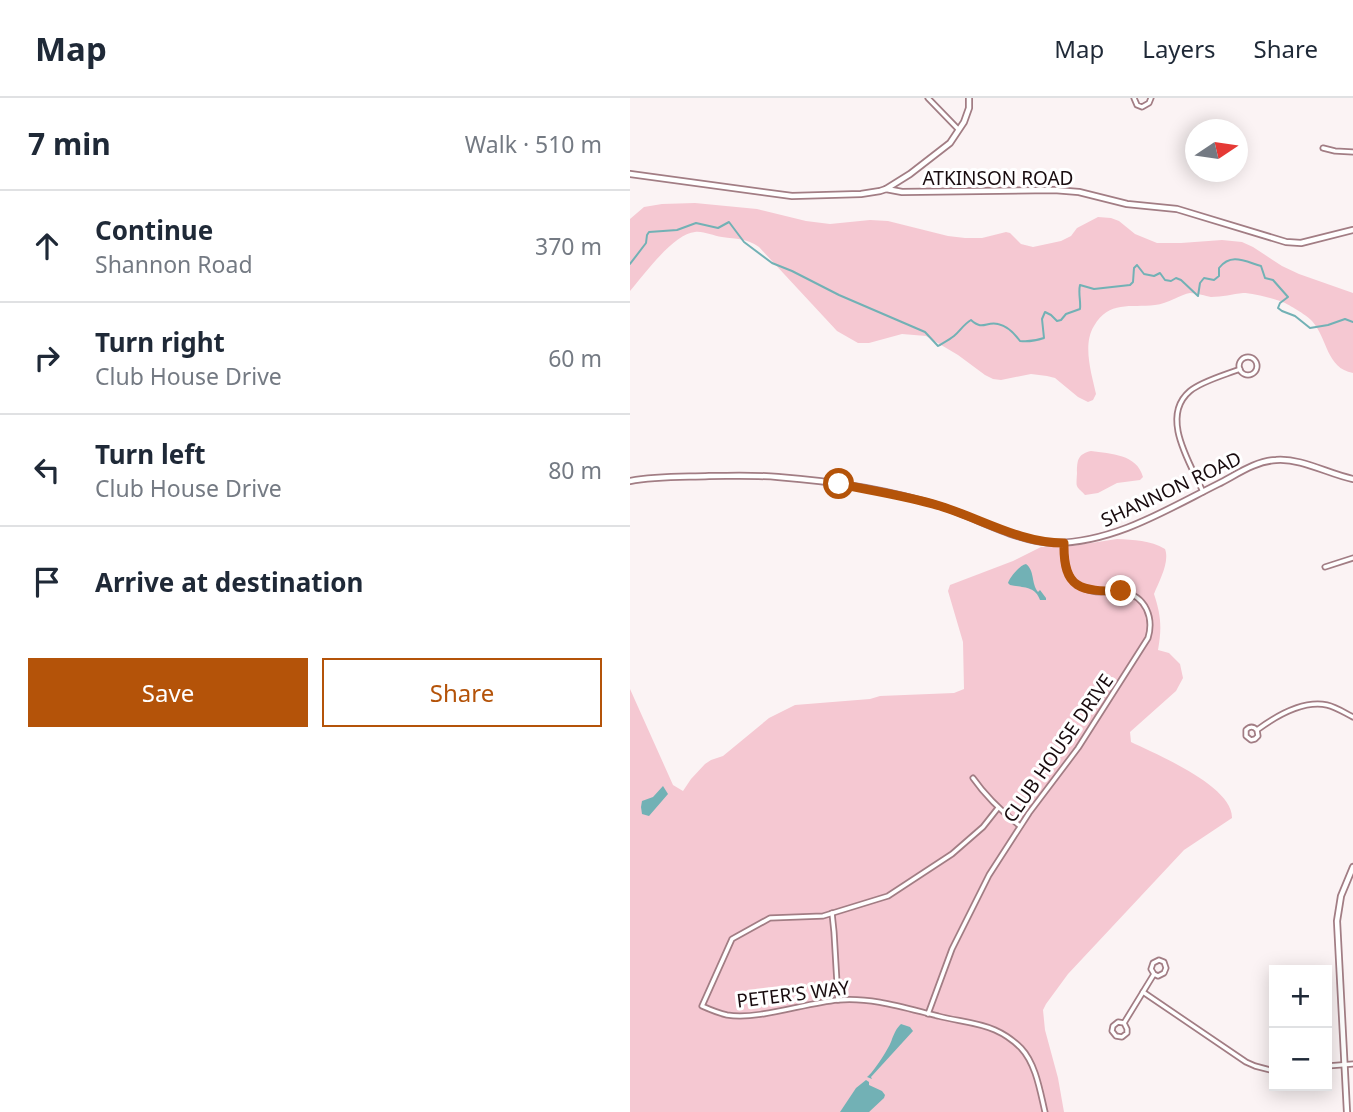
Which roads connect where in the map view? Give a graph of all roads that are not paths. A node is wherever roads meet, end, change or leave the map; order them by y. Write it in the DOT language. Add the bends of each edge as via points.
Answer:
graph roads {
  1 [pos="928,98"];
  2 [pos="969,98"];
  3 [pos="1133,98"];
  4 [pos="1151,98"];
  5 [pos="960,131"];
  6 [pos="1323,148"];
  7 [pos="1353,152"];
  8 [pos="630,174"];
  9 [pos="886,189"];
  10 [pos="1353,230"];
  11 [pos="1240,369"];
  12 [pos="1353,479"];
  13 [pos="630,481"];
  14 [pos="1203,492"];
  15 [pos="1064,543"];
  16 [pos="1353,558"];
  17 [pos="1325,567"];
  18 [pos="1353,717"];
  19 [pos="1257,730"];
  20 [pos="973,778"];
  21 [pos="998,808"];
  22 [pos="1020,826"];
  23 [pos="1353,867"];
  24 [pos="832,914"];
  25 [pos="1154,974"];
  26 [pos="1143,992"];
  27 [pos="838,1000"];
  28 [pos="929,1014"];
  29 [pos="1124,1023"];
  30 [pos="1353,1064"];
  31 [pos="1345,1065"];
  32 [pos="1332,1066"];
  33 [pos="1269,1069"];
  34 [pos="1045,1112"];
  35 [pos="1347,1112"];
  1 -- 5 [label="street"];
  2 -- 5 [label="street"];
  3 -- 4 [label="street" via="1142,107"];
  5 -- 9 [label="street" via="935,156"];
  6 -- 7 [label="street"];
  8 -- 9 [label="street" via="792,196"];
  9 -- 10 [label="street, ATKINSON ROAD" via="1079,192 1186,211 1290,242"];
  11 -- 11 [label="street" via="1252,375 1257,362 1246,357 1239,363"];
  11 -- 14 [label="street" via="1189,392 1178,408 1178,433"];
  12 -- 14 [label="street, SHANNON ROAD" via="1292,460 1273,460"];
  13 -- 15 [label="street, SHANNON ROAD" via="752,476 839,484 934,504 1027,539"];
  14 -- 15 [label="street, SHANNON ROAD" via="1115,534"];
  15 -- 22 [label="street, CLUB HOUSE DRIVE" via="1067,572 1073,581 1091,591 1121,591 1139,599 1151,629 1078,748"];
  16 -- 17 [label="street"];
  18 -- 19 [label="street" via="1327,705 1308,706"];
  20 -- 21 [label="street"];
  21 -- 22 [label="street"];
  21 -- 24 [label="street" via="952,854 894,893"];
  22 -- 28 [label="street, CLUB HOUSE DRIVE" via="968,914"];
  23 -- 31 [label="street" via="1337,921"];
  24 -- 27 [label="street"];
  24 -- 27 [label="street, PETER'S WAY" via="770,918 732,939 702,1006 739,1016"];
  25 -- 25 [label="street" via="1153,962 1164,962 1164,973"];
  25 -- 26 [label="street"];
  26 -- 29 [label="street"];
  26 -- 33 [label="street" via="1246,1062"];
  27 -- 28 [label="street, PETER'S WAY" via="867,1000"];
  28 -- 34 [label="street, PETER'S WAY" via="986,1027 1011,1039 1031,1062"];
  29 -- 29 [label="street" via="1114,1025 1116,1036 1127,1033"];
  30 -- 31 [label="street"];
  31 -- 32 [label="street"];
  31 -- 35 [label="street"];
}
